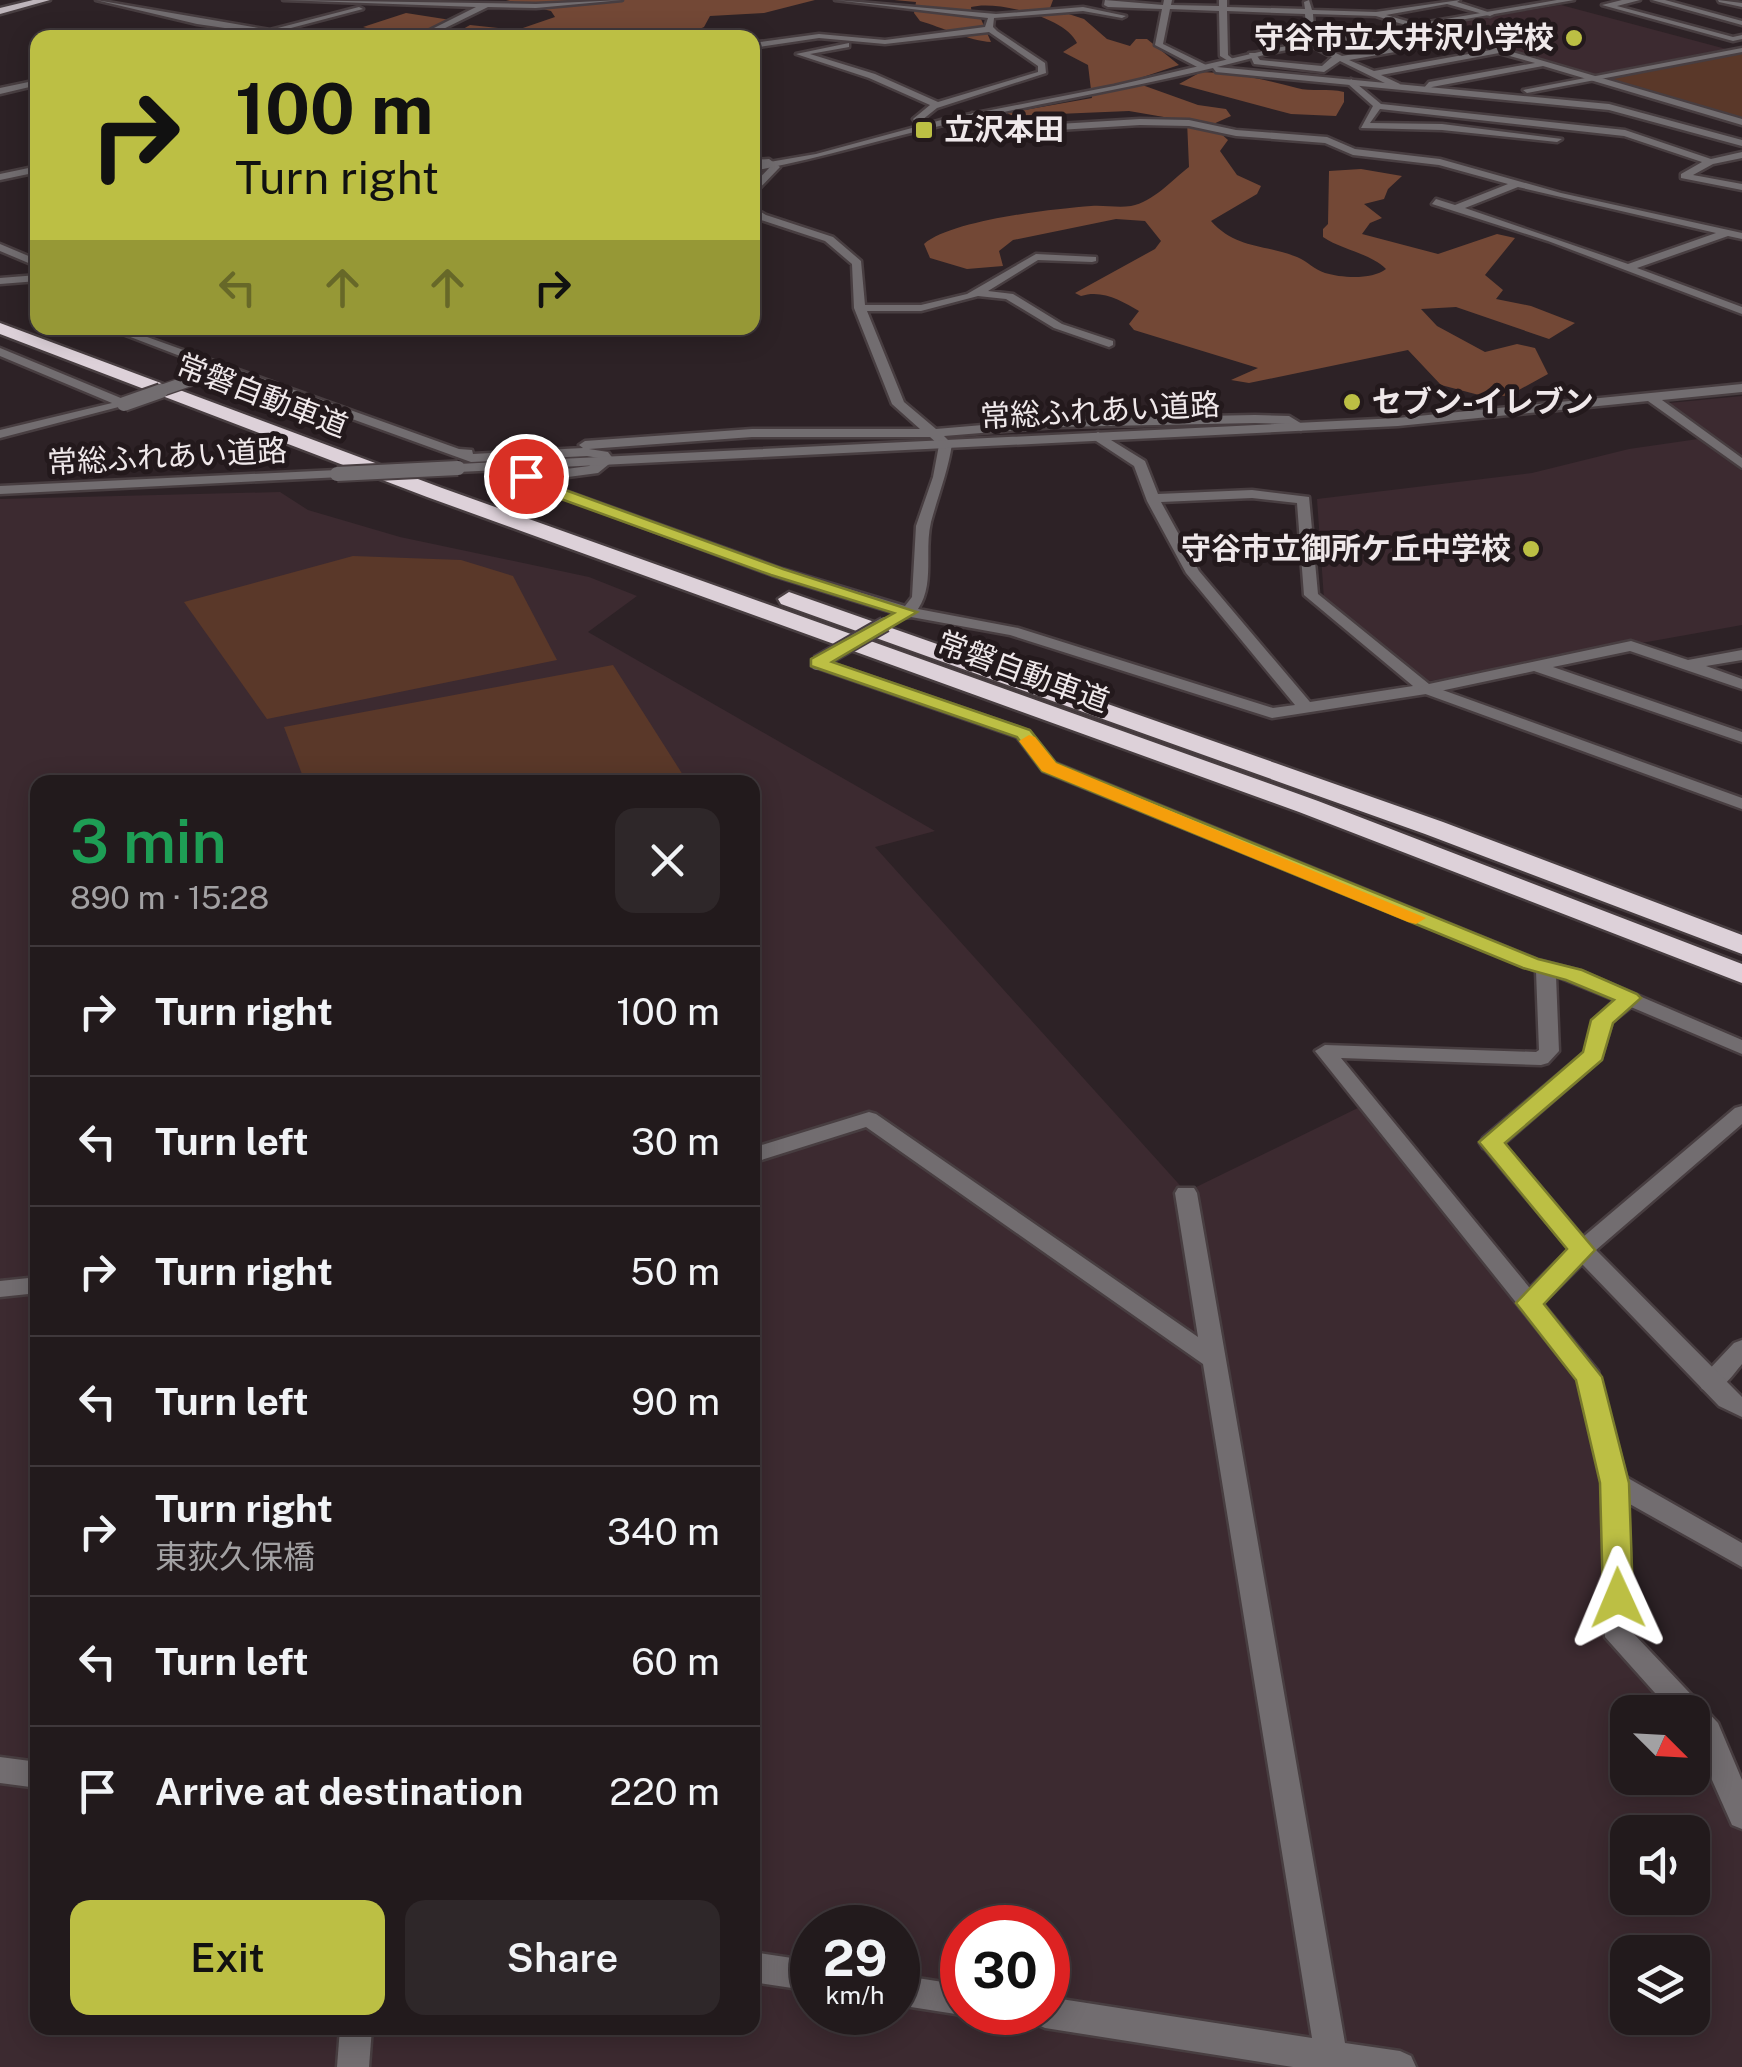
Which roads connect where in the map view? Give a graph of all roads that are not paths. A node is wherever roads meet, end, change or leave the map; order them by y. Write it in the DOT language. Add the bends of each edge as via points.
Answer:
graph roads {
  1 [pos="46,0"];
  2 [pos="100,0"];
  3 [pos="287,0"];
  4 [pos="618,0"];
  5 [pos="839,0"];
  6 [pos="1109,0"];
  7 [pos="1308,0"];
  8 [pos="1375,0"];
  9 [pos="1456,0"];
  10 [pos="1570,0"];
  11 [pos="1636,0"];
  12 [pos="1656,0"];
  13 [pos="1722,0"];
  14 [pos="406,1"];
  15 [pos="1446,1"];
  16 [pos="385,2"];
  17 [pos="492,2"];
  18 [pos="1167,4"];
  19 [pos="1223,4"];
  20 [pos="1742,7"];
  21 [pos="1403,9"];
  22 [pos="0,11"];
  23 [pos="1308,12"];
  24 [pos="1376,14"];
  25 [pos="1490,14"];
  26 [pos="1708,14"];
  27 [pos="996,16"];
  28 [pos="1164,18"];
  29 [pos="1666,21"];
  30 [pos="1742,22"];
  31 [pos="1417,26"];
  32 [pos="991,29"];
  33 [pos="254,30"];
  34 [pos="277,30"];
  35 [pos="437,30"];
  36 [pos="1459,38"];
  37 [pos="1742,38"];
  38 [pos="871,40"];
  39 [pos="1311,44"];
  40 [pos="760,45"];
  41 [pos="1742,50"];
  42 [pos="1502,51"];
  43 [pos="1252,55"];
  44 [pos="1340,58"];
  45 [pos="1230,60"];
  46 [pos="1546,64"];
  47 [pos="1203,67"];
  48 [pos="1374,74"];
  49 [pos="1592,78"];
  50 [pos="1351,82"];
  51 [pos="30,84"];
  52 [pos="1397,86"];
  53 [pos="1428,89"];
  54 [pos="0,91"];
  55 [pos="1501,95"];
  56 [pos="937,105"];
  57 [pos="1378,106"];
  58 [pos="972,116"];
  59 [pos="1672,122"];
  60 [pos="1742,122"];
  61 [pos="922,128"];
  62 [pos="1627,134"];
  63 [pos="1742,134"];
  64 [pos="1725,138"];
  65 [pos="1570,141"];
  66 [pos="1592,142"];
  67 [pos="1742,143"];
  68 [pos="1673,150"];
  69 [pos="1742,155"];
  70 [pos="1710,162"];
  71 [pos="772,164"];
  72 [pos="760,165"];
  73 [pos="30,171"];
  74 [pos="0,177"];
  75 [pos="760,184"];
  76 [pos="1518,184"];
  77 [pos="1739,184"];
  78 [pos="1436,202"];
  79 [pos="1456,208"];
  80 [pos="760,216"];
  81 [pos="1726,233"];
  82 [pos="1742,236"];
  83 [pos="30,246"];
  84 [pos="5,249"];
  85 [pos="1092,259"];
  86 [pos="30,260"];
  87 [pos="1628,268"];
  88 [pos="30,279"];
  89 [pos="0,281"];
  90 [pos="976,293"];
  91 [pos="860,308"];
  92 [pos="0,310"];
  93 [pos="1742,311"];
  94 [pos="30,322"];
  95 [pos="0,328"];
  96 [pos="65,335"];
  97 [pos="130,335"];
  98 [pos="1109,343"];
  99 [pos="0,352"];
  100 [pos="24,363"];
  101 [pos="0,366"];
  102 [pos="222,370"];
  103 [pos="1742,388"];
  104 [pos="1650,397"];
  105 [pos="124,404"];
  106 [pos="1300,427"];
  107 [pos="0,434"];
  108 [pos="1098,436"];
  109 [pos="940,438"];
  110 [pos="458,460"];
  111 [pos="608,460"];
  112 [pos="1742,464"];
  113 [pos="0,490"];
  114 [pos="1153,498"];
  115 [pos="909,612"];
  116 [pos="1742,656"];
  117 [pos="1535,666"];
  118 [pos="1688,666"];
  119 [pos="1742,684"];
  120 [pos="1426,689"];
  121 [pos="1305,707"];
  122 [pos="1742,737"];
  123 [pos="1742,804"];
  124 [pos="1742,945"];
  125 [pos="1546,969"];
  126 [pos="1742,974"];
  127 [pos="1630,998"];
  128 [pos="1742,1048"];
  129 [pos="1742,1113"];
  130 [pos="760,1153"];
  131 [pos="1186,1193"];
  132 [pos="1582,1250"];
  133 [pos="30,1287"];
  134 [pos="0,1289"];
  135 [pos="1529,1303"];
  136 [pos="1742,1349"];
  137 [pos="1211,1358"];
  138 [pos="1712,1382"];
  139 [pos="1742,1408"];
  140 [pos="1615,1483"];
  141 [pos="1742,1556"];
  142 [pos="1673,1695"];
  143 [pos="1710,1737"];
  144 [pos="0,1770"];
  145 [pos="30,1774"];
  146 [pos="1742,1816"];
  147 [pos="760,1968"];
  148 [pos="790,1973"];
  149 [pos="1070,2016"];
  150 [pos="355,2035"];
  151 [pos="1332,2062"];
  152 [pos="352,2067"];
  153 [pos="1400,2067"];
  1 -- 22 [label="main road"];
  2 -- 33 [label="street"];
  3 -- 16 [label="street"];
  4 -- 17 [label="street"];
  5 -- 27 [label="street"];
  6 -- 18 [label="street"];
  7 -- 23 [label="street"];
  8 -- 21 [label="street"];
  9 -- 15 [label="street"];
  10 -- 25 [label="street"];
  11 -- 29 [label="street" via="1606,5"];
  12 -- 26 [label="street"];
  13 -- 20 [label="street"];
  14 -- 16 [label="street"];
  14 -- 17 [label="street"];
  15 -- 21 [label="street"];
  15 -- 25 [label="street"];
  16 -- 34 [label="street"];
  17 -- 35 [label="street"];
  18 -- 19 [label="street"];
  18 -- 28 [label="street"];
  19 -- 23 [label="street"];
  19 -- 45 [label="street" via="1224,56"];
  20 -- 26 [label="street"];
  21 -- 24 [label="street"];
  23 -- 24 [label="street"];
  23 -- 39 [label="street"];
  24 -- 31 [label="street"];
  25 -- 31 [label="street"];
  26 -- 29 [label="street"];
  26 -- 30 [label="street"];
  27 -- 28 [label="street" via="1083,9"];
  27 -- 32 [label="street"];
  28 -- 47 [label="street" via="1160,44"];
  29 -- 37 [label="street"];
  31 -- 36 [label="street"];
  31 -- 39 [label="street"];
  32 -- 38 [label="street"];
  32 -- 56 [label="street" via="1042,64 1042,73"];
  36 -- 42 [label="street"];
  36 -- 44 [label="street"];
  38 -- 40 [label="street" via="819,36"];
  38 -- 56 [label="street" via="800,54"];
  39 -- 43 [label="street"];
  39 -- 44 [label="street"];
  41 -- 49 [label="street"];
  42 -- 46 [label="street"];
  42 -- 48 [label="street"];
  43 -- 44 [label="street" via="1257,62 1324,68"];
  43 -- 45 [label="street"];
  44 -- 48 [label="street"];
  45 -- 47 [label="street"];
  46 -- 49 [label="street"];
  46 -- 53 [label="street"];
  47 -- 50 [label="street"];
  47 -- 58 [label="street"];
  48 -- 52 [label="street"];
  49 -- 55 [label="street"];
  49 -- 60 [label="street"];
  50 -- 52 [label="street"];
  50 -- 57 [label="street"];
  51 -- 54 [label="street"];
  52 -- 53 [label="street"];
  53 -- 55 [label="street"];
  55 -- 59 [label="street" via="1609,106"];
  56 -- 61 [label="street" via="917,118"];
  57 -- 62 [label="street"];
  57 -- 65 [label="street" via="1364,126 1442,126"];
  58 -- 61 [label="street"];
  58 -- 76 [label="street" via="1042,128 1140,122 1304,136"];
  59 -- 62 [label="street"];
  59 -- 64 [label="street"];
  61 -- 71 [label="street"];
  62 -- 68 [label="street"];
  63 -- 64 [label="street"];
  64 -- 67 [label="street"];
  66 -- 68 [label="street"];
  68 -- 70 [label="street"];
  69 -- 70 [label="street"];
  70 -- 77 [label="street" via="1684,176"];
  71 -- 72 [label="street"];
  71 -- 75 [label="street"];
  73 -- 74 [label="street"];
  76 -- 79 [label="street"];
  76 -- 81 [label="street"];
  78 -- 79 [label="street"];
  79 -- 87 [label="street"];
  80 -- 91 [label="street" via="839,244 857,263"];
  81 -- 82 [label="street"];
  81 -- 87 [label="street"];
  83 -- 84 [label="street"];
  84 -- 86 [label="street"];
  85 -- 90 [label="street" via="1036,257"];
  87 -- 93 [label="street"];
  88 -- 89 [label="street"];
  90 -- 91 [label="street" via="921,308"];
  90 -- 98 [label="street" via="1009,296 1058,326"];
  91 -- 109 [label="street" via="898,404"];
  92 -- 94 [label="highway, 常磐自動車道"];
  95 -- 126 [label="highway, 常磐自動車道"];
  96 -- 124 [label="highway, 常磐自動車道" via="1397,814"];
  97 -- 102 [label="street"];
  99 -- 100 [label="street"];
  100 -- 101 [label="street"];
  100 -- 105 [label="street"];
  102 -- 105 [label="street, bridge"];
  102 -- 110 [label="street"];
  103 -- 104 [label="street, 常総ふれあい道路"];
  104 -- 106 [label="street, 常総ふれあい道路"];
  104 -- 112 [label="street"];
  105 -- 107 [label="street"];
  106 -- 108 [label="street, 常総ふれあい道路"];
  106 -- 109 [label="street" via="1255,419 1055,423"];
  108 -- 109 [label="street, 常総ふれあい道路"];
  108 -- 114 [label="street" via="1140,464"];
  109 -- 110 [label="street" via="752,432"];
  109 -- 111 [label="street, 常総ふれあい道路"];
  109 -- 115 [label="street" via="940,478 923,526 918,597"];
  110 -- 111 [label="street" via="586,452"];
  110 -- 113 [label="street, 常総ふれあい道路, bridge" via="337,474"];
  111 -- 115 [label="street" via="592,470 520,479"];
  114 -- 120 [label="street" via="1252,494 1304,500 1311,595"];
  114 -- 121 [label="street" via="1193,573"];
  115 -- 121 [label="street" via="1012,631 1272,712"];
  115 -- 125 [label="street, bridge" via="817,663 1023,734 1049,767"];
  116 -- 118 [label="street"];
  117 -- 118 [label="street" via="1630,646"];
  117 -- 120 [label="street"];
  117 -- 122 [label="street"];
  118 -- 119 [label="street"];
  120 -- 121 [label="street"];
  120 -- 123 [label="street"];
  125 -- 127 [label="street"];
  125 -- 135 [label="street" via="1549,1051 1541,1059 1325,1052"];
  127 -- 128 [label="street"];
  127 -- 132 [label="street" via="1603,1020 1594,1055 1491,1142"];
  129 -- 132 [label="street"];
  130 -- 137 [label="street" via="868,1118"];
  131 -- 137 [label="street"];
  132 -- 135 [label="street"];
  132 -- 138 [label="street"];
  133 -- 134 [label="street"];
  135 -- 140 [label="street" via="1589,1377"];
  136 -- 138 [label="street"];
  137 -- 151 [label="street"];
  138 -- 139 [label="street"];
  140 -- 141 [label="street"];
  140 -- 142 [label="street" via="1619,1637"];
  143 -- 146 [label="street"];
  144 -- 145 [label="street"];
  147 -- 148 [label="street"];
  149 -- 151 [label="street"];
  150 -- 152 [label="street"];
  151 -- 153 [label="street"];
}
